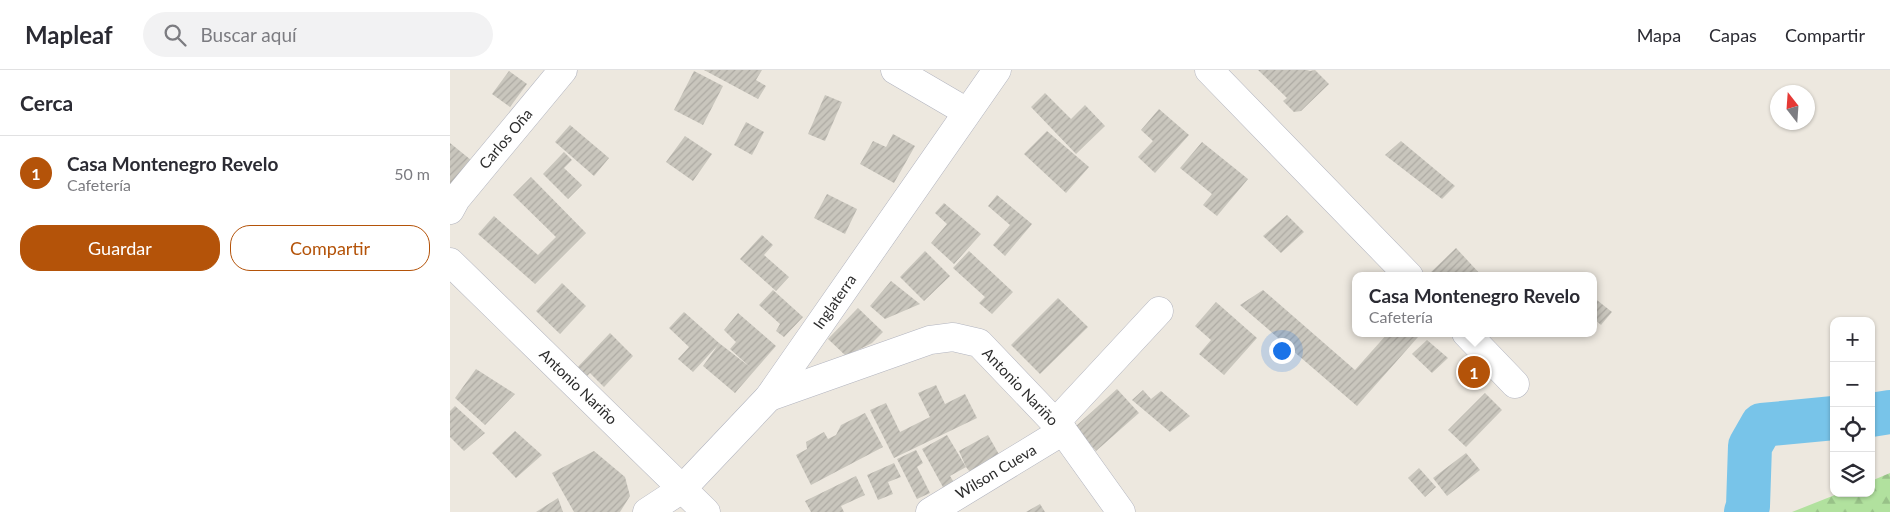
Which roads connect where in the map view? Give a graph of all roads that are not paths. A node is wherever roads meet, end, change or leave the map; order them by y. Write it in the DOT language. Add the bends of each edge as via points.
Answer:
graph roads {
  1 [pos="563,70"];
  2 [pos="895,70"];
  3 [pos="997,70"];
  4 [pos="1209,70"];
  5 [pos="967,112"];
  6 [pos="450,210"];
  7 [pos="450,262"];
  8 [pos="1406,272"];
  9 [pos="1159,311"];
  10 [pos="1470,337"];
  11 [pos="1515,384"];
  12 [pos="769,397"];
  13 [pos="1059,427"];
  14 [pos="682,489"];
  15 [pos="647,512"];
  16 [pos="706,512"];
  17 [pos="930,512"];
  18 [pos="1121,512"];
  1 -- 6 [label="street, Carlos Oña"];
  2 -- 5 [label="street"];
  3 -- 5 [label="street, Inglaterra"];
  4 -- 8 [label="street"];
  5 -- 12 [label="street, Inglaterra"];
  7 -- 14 [label="street, Antonio Nariño"];
  9 -- 13 [label="street, Wilson Cueva"];
  10 -- 11 [label="street"];
  12 -- 13 [label="street, Antonio Nariño" via="930,340 953,337 978,343"];
  12 -- 14 [label="street, Inglaterra"];
  13 -- 17 [label="street, Wilson Cueva"];
  13 -- 18 [label="street, Antonio Nariño"];
  14 -- 15 [label="street, Inglaterra"];
  14 -- 16 [label="street, Antonio Nariño"];
}
